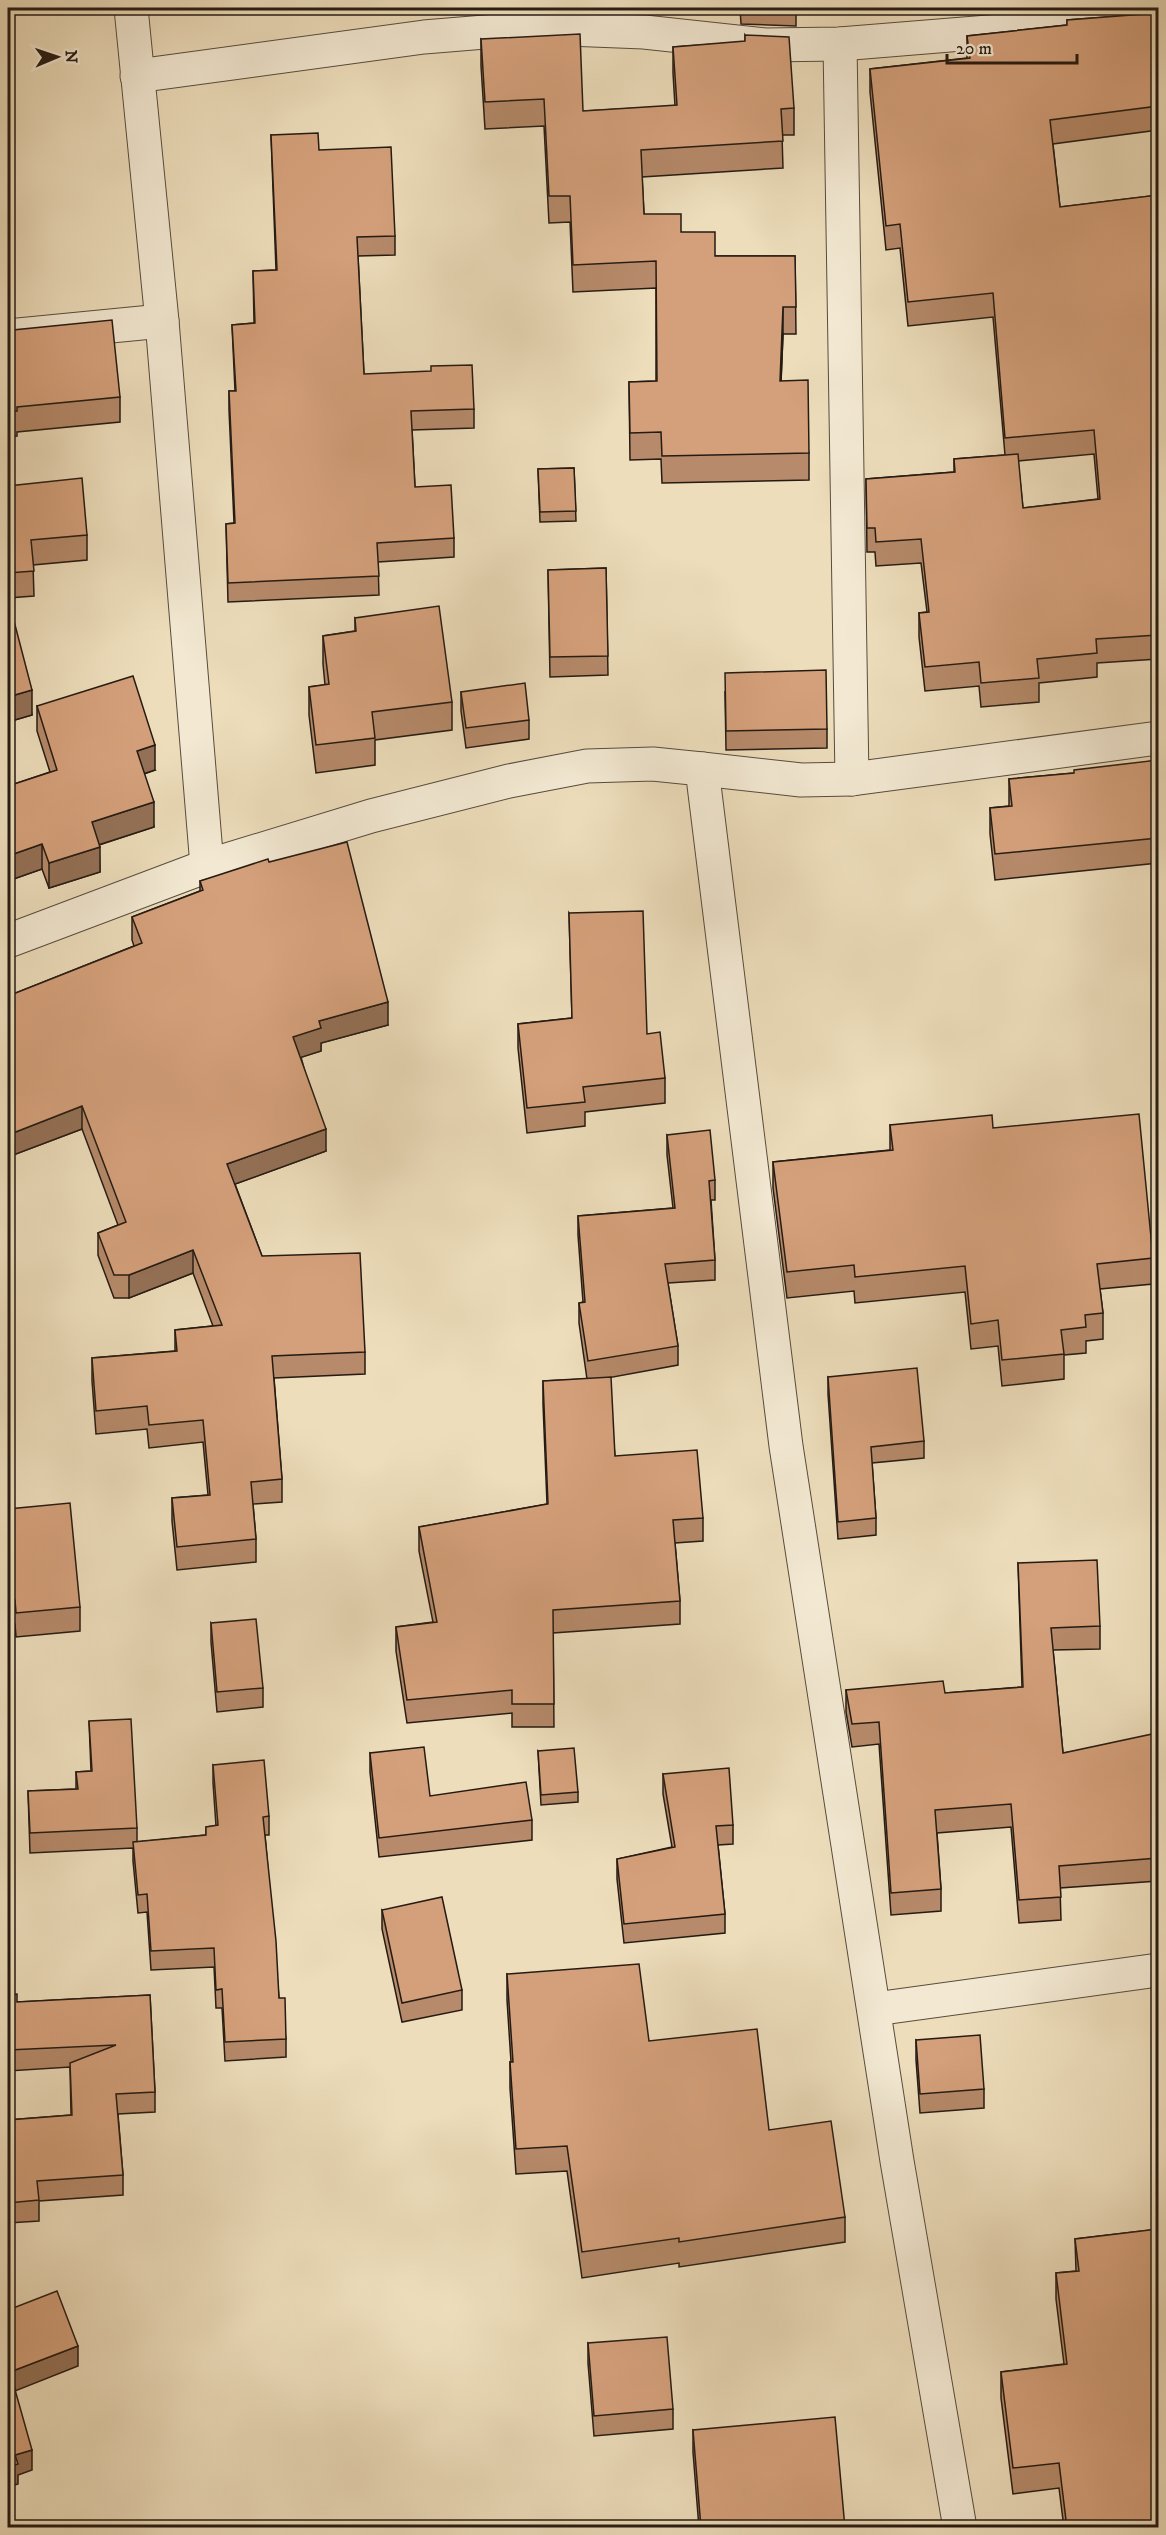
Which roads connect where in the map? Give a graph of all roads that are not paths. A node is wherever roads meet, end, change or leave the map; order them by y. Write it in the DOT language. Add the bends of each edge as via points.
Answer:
graph roads {
  1 [pos="131,8"];
  2 [pos="1158,18"];
  3 [pos="840,44"];
  4 [pos="137,76"];
  5 [pos="162,321"];
  6 [pos="8,336"];
  7 [pos="1158,738"];
  8 [pos="702,769"];
  9 [pos="852,779"];
  10 [pos="207,866"];
  11 [pos="8,942"];
  12 [pos="1158,1970"];
  13 [pos="875,2009"];
  14 [pos="960,2528"];
  1 -- 4 [label="street"];
  2 -- 3 [label="street"];
  3 -- 4 [label="street" via="765,45 567,28 498,31 424,37"];
  3 -- 9 [label="street"];
  4 -- 5 [label="street"];
  5 -- 6 [label="street"];
  5 -- 10 [label="street"];
  7 -- 9 [label="street"];
  8 -- 9 [label="street" via="801,780"];
  8 -- 10 [label="street" via="652,764 587,766 509,781 371,816"];
  8 -- 13 [label="street" via="786,1446"];
  10 -- 11 [label="street"];
  12 -- 13 [label="street"];
  13 -- 14 [label="street"];
}
